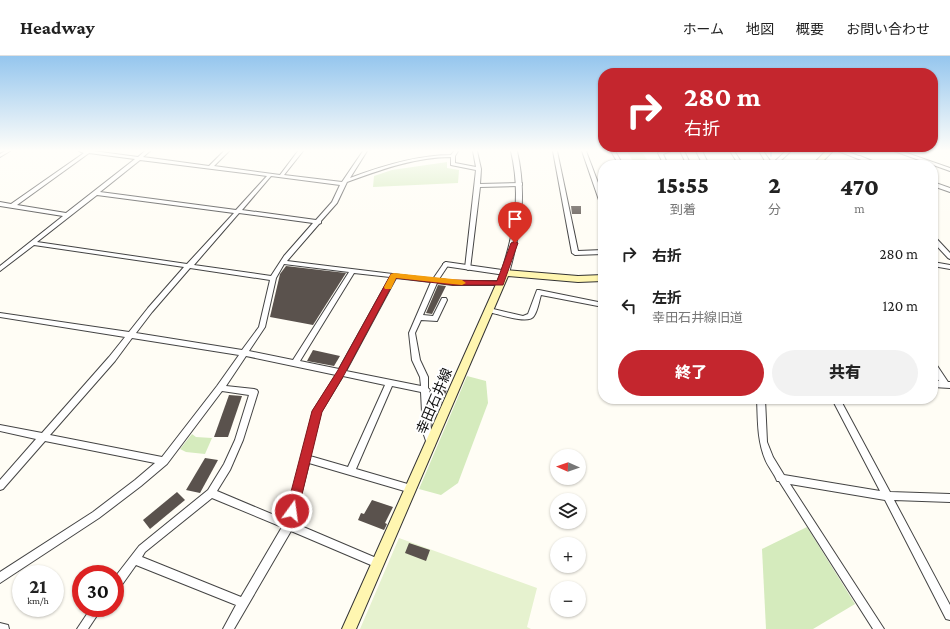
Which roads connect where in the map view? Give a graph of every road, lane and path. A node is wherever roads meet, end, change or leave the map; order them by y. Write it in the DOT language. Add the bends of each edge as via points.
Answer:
graph roads {
  1 [pos="52,178"];
  2 [pos="115,178"];
  3 [pos="268,178"];
  4 [pos="297,178"];
  5 [pos="347,178"];
  6 [pos="357,178"];
  7 [pos="478,178"];
  8 [pos="520,178"];
  9 [pos="561,178"];
  10 [pos="594,178"];
  11 [pos="344,183"];
  12 [pos="520,184"];
  13 [pos="477,186"];
  14 [pos="938,186"];
  15 [pos="597,187"];
  16 [pos="950,190"];
  17 [pos="96,193"];
  18 [pos="0,204"];
  19 [pos="12,206"];
  20 [pos="238,212"];
  21 [pos="67,215"];
  22 [pos="319,222"];
  23 [pos="32,243"];
  24 [pos="938,244"];
  25 [pos="598,252"];
  26 [pos="950,257"];
  27 [pos="283,262"];
  28 [pos="446,264"];
  29 [pos="938,265"];
  30 [pos="189,266"];
  31 [pos="950,267"];
  32 [pos="0,268"];
  33 [pos="468,268"];
  34 [pos="353,270"];
  35 [pos="394,276"];
  36 [pos="273,278"];
  37 [pos="502,278"];
  38 [pos="598,278"];
  39 [pos="435,281"];
  40 [pos="444,300"];
  41 [pos="598,304"];
  42 [pos="489,310"];
  43 [pos="0,315"];
  44 [pos="419,317"];
  45 [pos="129,336"];
  46 [pos="245,353"];
  47 [pos="295,363"];
  48 [pos="341,372"];
  49 [pos="938,372"];
  50 [pos="390,382"];
  51 [pos="938,384"];
  52 [pos="948,385"];
  53 [pos="220,388"];
  54 [pos="426,390"];
  55 [pos="761,404"];
  56 [pos="839,404"];
  57 [pos="0,428"];
  58 [pos="43,436"];
  59 [pos="431,444"];
  60 [pos="305,458"];
  61 [pos="164,461"];
  62 [pos="350,472"];
  63 [pos="780,478"];
  64 [pos="0,486"];
  65 [pos="408,488"];
  66 [pos="211,493"];
  67 [pos="887,496"];
  68 [pos="950,498"];
  69 [pos="289,525"];
  70 [pos="134,559"];
  71 [pos="378,563"];
  72 [pos="124,573"];
  73 [pos="0,578"];
  74 [pos="243,603"];
  75 [pos="950,615"];
  76 [pos="91,617"];
  77 [pos="0,628"];
  78 [pos="4,629"];
  79 [pos="82,629"];
  80 [pos="228,629"];
  81 [pos="349,629"];
  82 [pos="879,629"];
  1 -- 19 [label="street"];
  2 -- 17 [label="street"];
  3 -- 20 [label="street"];
  4 -- 11 [label="street"];
  5 -- 11 [label="street"];
  6 -- 11 [label="street"];
  7 -- 13 [label="street"];
  8 -- 12 [label="street"];
  9 -- 25 [label="street" via="575,253"];
  10 -- 15 [label="street"];
  11 -- 22 [label="street" via="334,203"];
  12 -- 13 [label="street"];
  12 -- 37 [label="street" via="519,222 515,243"];
  13 -- 33 [label="street"];
  14 -- 16 [label="street"];
  17 -- 20 [label="street"];
  17 -- 21 [label="street"];
  18 -- 19 [label="street"];
  19 -- 21 [label="street"];
  20 -- 22 [label="street"];
  20 -- 30 [label="street"];
  21 -- 23 [label="street"];
  22 -- 27 [label="street" via="300,240"];
  23 -- 30 [label="street"];
  23 -- 32 [label="street"];
  24 -- 26 [label="street"];
  27 -- 34 [label="street"];
  27 -- 36 [label="street"];
  28 -- 33 [label="street"];
  28 -- 39 [label="street"];
  29 -- 31 [label="street"];
  30 -- 36 [label="street"];
  30 -- 45 [label="street"];
  33 -- 37 [label="street"];
  34 -- 35 [label="street"];
  34 -- 47 [label="street"];
  35 -- 39 [label="street"];
  35 -- 48 [label="street"];
  36 -- 46 [label="street" via="262,327"];
  37 -- 38 [label="main road"];
  37 -- 39 [label="street"];
  37 -- 42 [label="main road, 幸田石井線"];
  39 -- 44 [label="street"];
  40 -- 44 [label="street" via="435,319"];
  41 -- 42 [label="street" via="539,292 531,316 523,318"];
  42 -- 59 [label="main road, 幸田石井線"];
  43 -- 45 [label="street"];
  44 -- 54 [label="street" via="412,333 416,360 424,377"];
  45 -- 46 [label="street"];
  45 -- 58 [label="street"];
  46 -- 47 [label="street"];
  46 -- 53 [label="street"];
  47 -- 48 [label="street"];
  48 -- 50 [label="street"];
  48 -- 60 [label="street" via="317,411"];
  49 -- 52 [label="street"];
  50 -- 54 [label="street"];
  50 -- 62 [label="street"];
  51 -- 52 [label="street"];
  53 -- 61 [label="street"];
  53 -- 66 [label="street" via="254,392 239,440 227,467"];
  54 -- 59 [label="street" via="427,432"];
  55 -- 63 [label="street" via="763,442"];
  56 -- 67 [label="street"];
  57 -- 58 [label="street"];
  58 -- 61 [label="street"];
  58 -- 64 [label="street"];
  59 -- 71 [label="main road, 幸田石井線"];
  60 -- 62 [label="street"];
  60 -- 69 [label="street"];
  61 -- 73 [label="street" via="96,515"];
  62 -- 65 [label="street"];
  63 -- 67 [label="street"];
  63 -- 82 [label="street"];
  66 -- 69 [label="street"];
  66 -- 70 [label="street" via="142,549"];
  67 -- 68 [label="street"];
  67 -- 75 [label="street"];
  69 -- 71 [label="street"];
  69 -- 74 [label="street"];
  70 -- 72 [label="street"];
  70 -- 74 [label="street"];
  71 -- 81 [label="main road, 幸田石井線"];
  74 -- 80 [label="street"];
  76 -- 79 [label="street"];
  77 -- 78 [label="street"];
}
